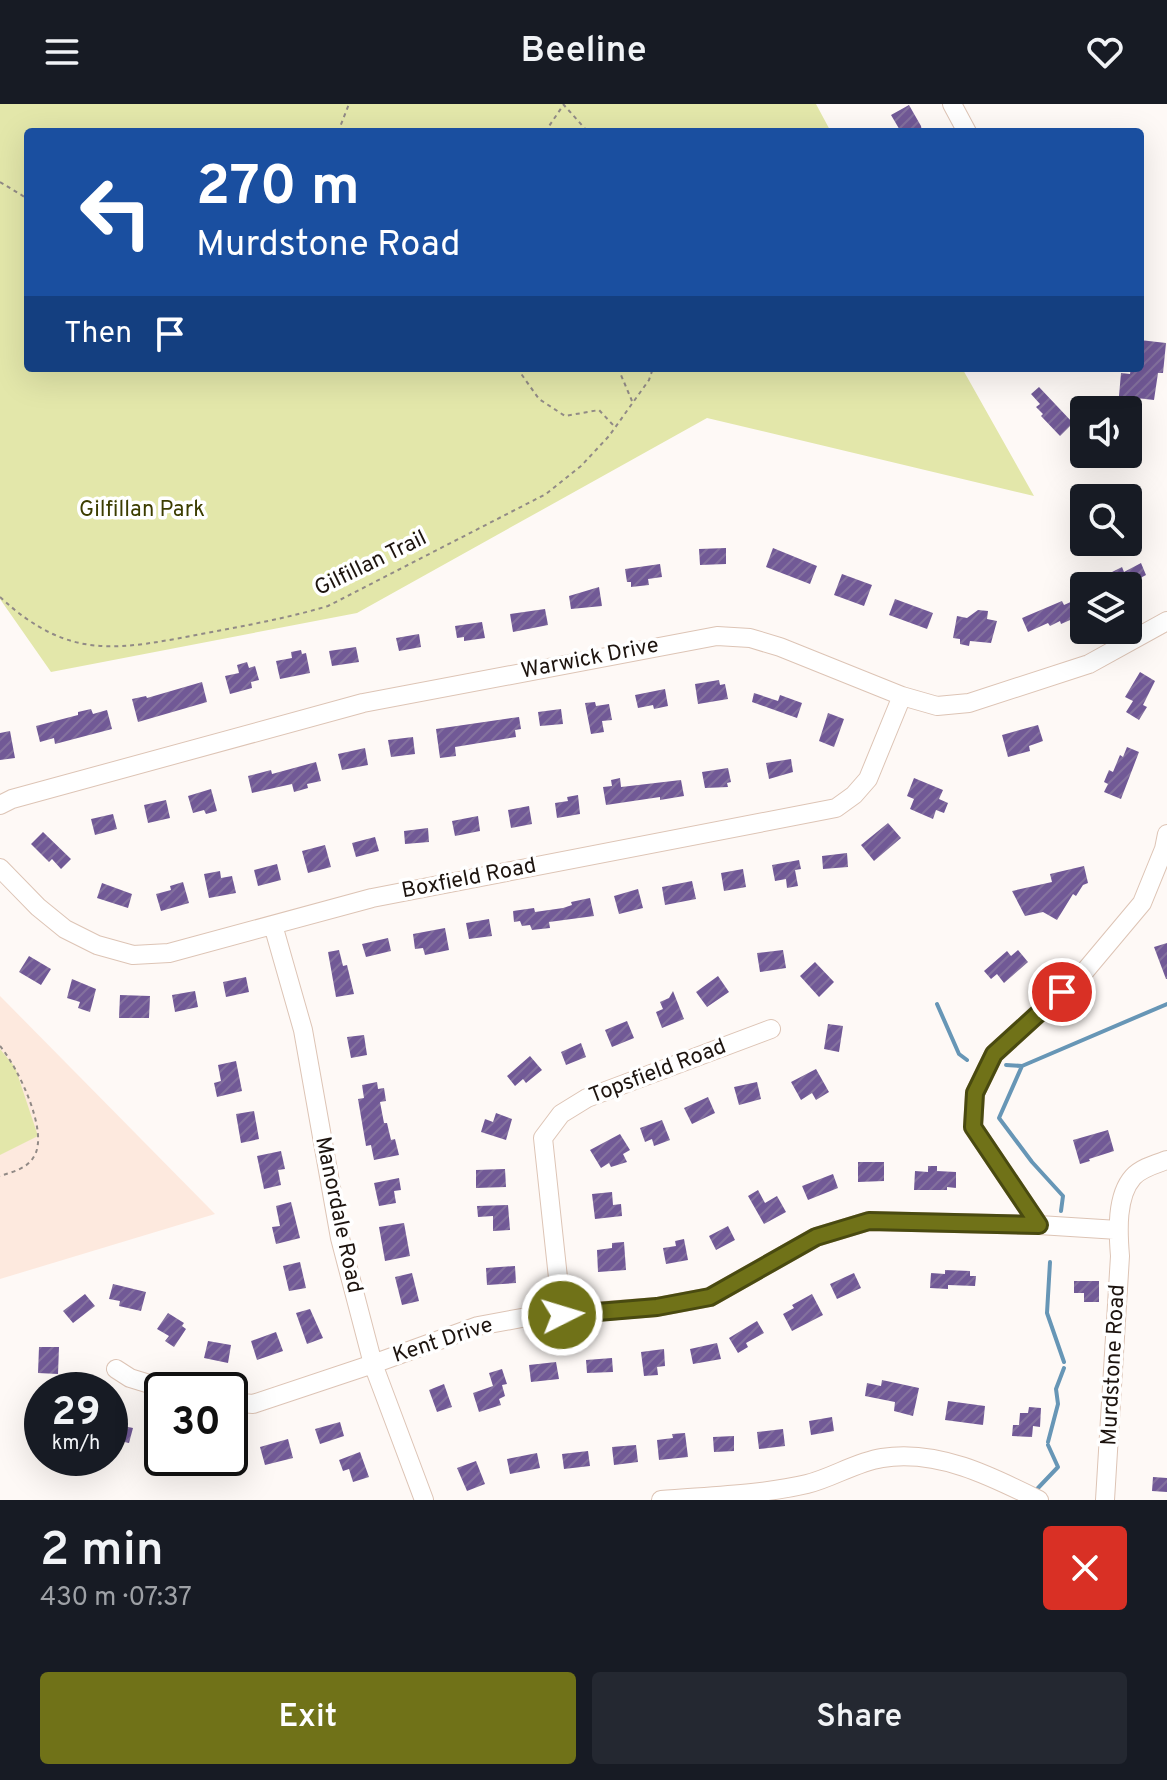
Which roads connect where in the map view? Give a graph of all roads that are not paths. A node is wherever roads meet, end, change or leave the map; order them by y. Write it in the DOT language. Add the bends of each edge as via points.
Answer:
graph roads {
  1 [pos="952,104"];
  2 [pos="965,128"];
  3 [pos="1167,621"];
  4 [pos="902,696"];
  5 [pos="0,805"];
  6 [pos="1167,834"];
  7 [pos="0,868"];
  8 [pos="273,925"];
  9 [pos="771,1029"];
  10 [pos="1167,1160"];
  11 [pos="1039,1225"];
  12 [pos="1118,1230"];
  13 [pos="562,1315"];
  14 [pos="373,1364"];
  15 [pos="116,1369"];
  16 [pos="144,1382"];
  17 [pos="248,1404"];
  18 [pos="733,1497"];
  19 [pos="424,1500"];
  20 [pos="661,1500"];
  21 [pos="1039,1500"];
  22 [pos="1105,1500"];
  1 -- 2 [label="street"];
  3 -- 4 [label="street, Warwick Drive" via="1089,664 969,703 937,706"];
  4 -- 5 [label="street, Warwick Drive" via="780,647 717,636 363,703"];
  4 -- 8 [label="street, Boxfield Road" via="868,779 836,808 387,895"];
  6 -- 11 [label="street" via="1142,903 1085,971 994,1054 975,1093 973,1127"];
  7 -- 8 [label="street, Boxfield Road" via="65,929 133,955 169,953"];
  8 -- 14 [label="street, Manordale Road" via="303,1030 340,1238"];
  9 -- 13 [label="street, Topsfield Road" via="587,1098 561,1114 543,1138"];
  10 -- 12 [label="street, Murdstone Road" via="1130,1181"];
  11 -- 12 [label="street, Kent Drive"];
  11 -- 13 [label="street, Kent Drive" via="869,1221 816,1237 710,1297"];
  12 -- 22 [label="street, Murdstone Road"];
  13 -- 14 [label="street, Kent Drive" via="478,1326"];
  14 -- 17 [label="street, Kent Drive"];
  14 -- 19 [label="street, Manordale Road"];
  15 -- 16 [label="street"];
  18 -- 20 [label="street"];
  18 -- 21 [label="street" via="807,1484 882,1458 922,1458 977,1471"];
}
